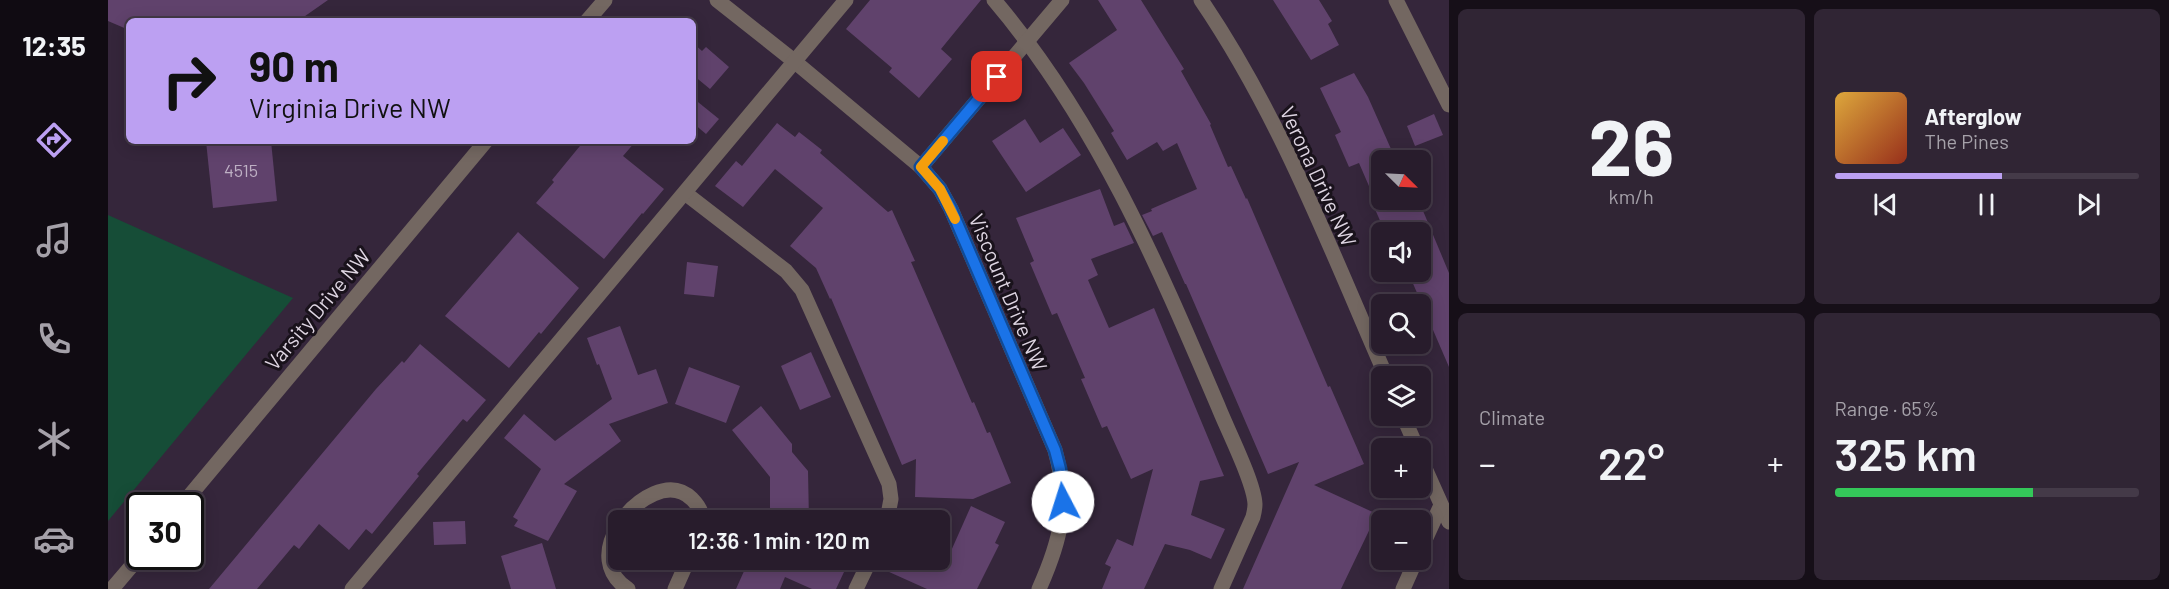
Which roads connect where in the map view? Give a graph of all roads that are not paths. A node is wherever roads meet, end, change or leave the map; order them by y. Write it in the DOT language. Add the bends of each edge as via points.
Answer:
graph roads {
  1 [pos="605,0"];
  2 [pos="717,0"];
  3 [pos="846,0"];
  4 [pos="994,0"];
  5 [pos="1062,0"];
  6 [pos="1201,0"];
  7 [pos="1396,0"];
  8 [pos="590,18"];
  9 [pos="1028,41"];
  10 [pos="794,61"];
  11 [pos="1449,105"];
  12 [pos="483,144"];
  13 [pos="921,167"];
  14 [pos="685,193"];
  15 [pos="1382,366"];
  16 [pos="1431,482"];
  17 [pos="193,492"];
  18 [pos="1441,505"];
  19 [pos="632,510"];
  20 [pos="699,510"];
  21 [pos="889,510"];
  22 [pos="1449,522"];
  23 [pos="1431,527"];
  24 [pos="128,570"];
  25 [pos="612,570"];
  26 [pos="684,570"];
  27 [pos="865,570"];
  28 [pos="1412,570"];
  29 [pos="112,589"];
  30 [pos="352,589"];
  31 [pos="628,589"];
  32 [pos="675,589"];
  33 [pos="856,589"];
  34 [pos="1039,589"];
  35 [pos="1221,589"];
  36 [pos="1403,589"];
  1 -- 8 [label="street"];
  2 -- 10 [label="street, Viscount Drive NW"];
  3 -- 10 [label="street"];
  4 -- 9 [label="street"];
  5 -- 9 [label="street"];
  6 -- 15 [label="street, Verona Drive NW" via="1280,136"];
  7 -- 11 [label="street"];
  9 -- 13 [label="street"];
  9 -- 35 [label="street" via="1100,152 1131,211 1250,484 1255,505 1253,518"];
  10 -- 13 [label="street, Viscount Drive NW"];
  10 -- 14 [label="street"];
  12 -- 17 [label="street, Varsity Drive NW"];
  13 -- 34 [label="street, Viscount Drive NW" via="951,209 1055,450 1063,488 1063,515 1052,561"];
  14 -- 21 [label="street" via="786,271 802,290 889,484"];
  14 -- 30 [label="street"];
  16 -- 18 [label="street"];
  18 -- 22 [label="street"];
  18 -- 23 [label="street"];
  19 -- 20 [label="street" via="656,492 667,490 689,496"];
  24 -- 29 [label="street"];
  25 -- 31 [label="street" via="614,577"];
  26 -- 32 [label="street"];
  27 -- 33 [label="street"];
  28 -- 36 [label="street"];
}
